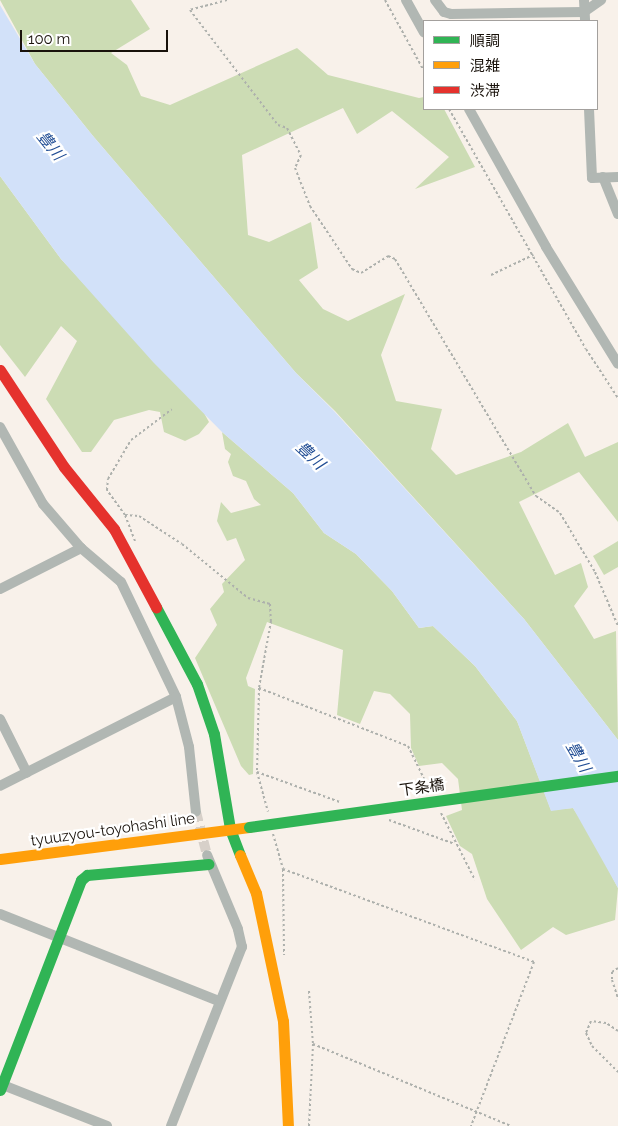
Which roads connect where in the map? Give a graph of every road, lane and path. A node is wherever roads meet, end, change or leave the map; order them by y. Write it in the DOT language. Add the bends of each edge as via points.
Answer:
graph roads {
  1 [pos="226,0"];
  2 [pos="385,0"];
  3 [pos="406,0"];
  4 [pos="435,0"];
  5 [pos="584,0"];
  6 [pos="601,0"];
  7 [pos="585,17"];
  8 [pos="423,30"];
  9 [pos="423,69"];
  10 [pos="450,110"];
  11 [pos="470,110"];
  12 [pos="588,110"];
  13 [pos="603,177"];
  14 [pos="618,177"];
  15 [pos="618,214"];
  16 [pos="533,254"];
  17 [pos="491,275"];
  18 [pos="618,364"];
  19 [pos="0,370"];
  20 [pos="0,381"];
  21 [pos="14,389"];
  22 [pos="618,398"];
  23 [pos="172,410"];
  24 [pos="0,426"];
  25 [pos="125,515"];
  26 [pos="135,543"];
  27 [pos="81,548"];
  28 [pos="0,589"];
  29 [pos="618,626"];
  30 [pos="258,688"];
  31 [pos="176,697"];
  32 [pos="0,719"];
  33 [pos="27,773"];
  34 [pos="618,776"];
  35 [pos="0,786"];
  36 [pos="434,800"];
  37 [pos="438,808"];
  38 [pos="196,812"];
  39 [pos="268,812"];
  40 [pos="230,829"];
  41 [pos="273,831"];
  42 [pos="0,859"];
  43 [pos="208,860"];
  44 [pos="283,869"];
  45 [pos="475,880"];
  46 [pos="0,914"];
  47 [pos="60,938"];
  48 [pos="284,956"];
  49 [pos="618,968"];
  50 [pos="309,991"];
  51 [pos="618,999"];
  52 [pos="219,1001"];
  53 [pos="618,1031"];
  54 [pos="312,1044"];
  55 [pos="618,1072"];
  56 [pos="1,1086"];
  57 [pos="477,1111"];
  58 [pos="107,1126"];
  59 [pos="171,1126"];
  60 [pos="288,1126"];
  61 [pos="309,1126"];
  62 [pos="471,1126"];
  63 [pos="511,1126"];
  1 -- 29 [label="path" via="190,10 278,125 287,128 301,155 295,168 310,206 352,269 360,273 388,256 395,259 536,496 560,513 594,572"];
  2 -- 9 [label="path"];
  3 -- 8 [label="street"];
  4 -- 7 [label="street" via="444,12 451,14"];
  5 -- 7 [label="street"];
  6 -- 7 [label="street"];
  10 -- 16 [label="path"];
  11 -- 18 [label="street" via="546,246"];
  12 -- 13 [label="street" via="592,178"];
  13 -- 14 [label="street"];
  13 -- 15 [label="street"];
  16 -- 17 [label="path"];
  16 -- 22 [label="path" via="586,349"];
  19 -- 21 [label="street"];
  20 -- 21 [label="street"];
  21 -- 40 [label="street" via="64,467 114,529 196,684 214,734"];
  23 -- 25 [label="path" via="131,440 108,479 107,490"];
  24 -- 27 [label="street" via="43,504"];
  25 -- 26 [label="path"];
  25 -- 30 [label="path" via="139,516 182,544 248,598 270,604"];
  27 -- 28 [label="street"];
  27 -- 31 [label="street" via="121,582"];
  30 -- 36 [label="path" via="408,746"];
  30 -- 39 [label="path" via="257,772"];
  31 -- 33 [label="street"];
  31 -- 38 [label="street" via="190,747"];
  32 -- 33 [label="street"];
  33 -- 35 [label="street"];
  34 -- 40 [label="street, 下条橋, bridge"];
  37 -- 45 [label="path"];
  40 -- 42 [label="street, tyuuzyou-toyohashi line"];
  40 -- 60 [label="street" via="256,893 269,946 283,1021"];
  41 -- 44 [label="path"];
  43 -- 47 [label="street" via="88,875 81,880"];
  43 -- 52 [label="street" via="238,929 242,947"];
  44 -- 48 [label="path"];
  44 -- 57 [label="path" via="534,962"];
  46 -- 47 [label="street"];
  47 -- 52 [label="street"];
  47 -- 56 [label="street"];
  49 -- 51 [label="path" via="612,972 612,980"];
  50 -- 54 [label="path"];
  52 -- 59 [label="street"];
  53 -- 55 [label="path" via="606,1023 591,1021 586,1033 592,1046"];
  54 -- 57 [label="path"];
  54 -- 61 [label="path"];
  56 -- 58 [label="street"];
  57 -- 62 [label="path"];
  57 -- 63 [label="path"];
}
